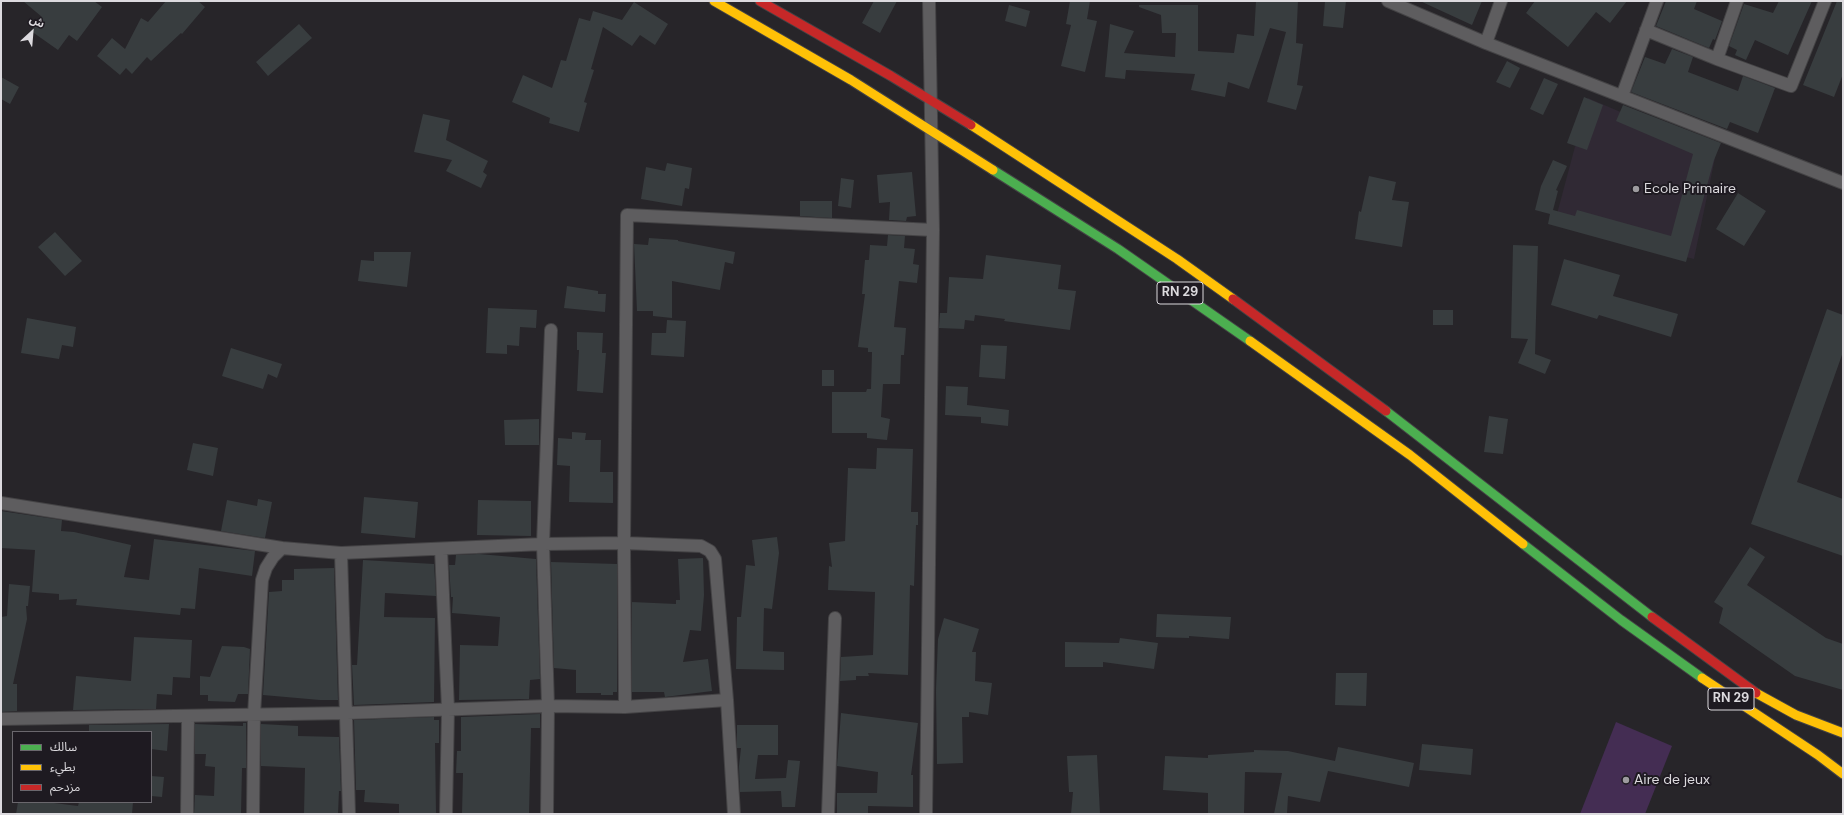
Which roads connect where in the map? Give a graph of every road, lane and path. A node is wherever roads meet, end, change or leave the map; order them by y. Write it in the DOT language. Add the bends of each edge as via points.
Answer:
graph roads {
  1 [pos="714,1"];
  2 [pos="760,1"];
  3 [pos="929,1"];
  4 [pos="1388,1"];
  5 [pos="1501,1"];
  6 [pos="1657,1"];
  7 [pos="1737,1"];
  8 [pos="1825,1"];
  9 [pos="1646,30"];
  10 [pos="1486,43"];
  11 [pos="1717,59"];
  12 [pos="1622,96"];
  13 [pos="930,100"];
  14 [pos="932,131"];
  15 [pos="1843,183"];
  16 [pos="933,230"];
  17 [pos="551,330"];
  18 [pos="1,503"];
  19 [pos="624,543"];
  20 [pos="543,544"];
  21 [pos="282,548"];
  22 [pos="441,549"];
  23 [pos="341,553"];
  24 [pos="835,618"];
  25 [pos="727,700"];
  26 [pos="548,706"];
  27 [pos="625,707"];
  28 [pos="448,709"];
  29 [pos="347,713"];
  30 [pos="254,715"];
  31 [pos="188,716"];
  32 [pos="1,719"];
  33 [pos="1843,733"];
  34 [pos="1843,774"];
  35 [pos="187,814"];
  36 [pos="253,814"];
  37 [pos="349,814"];
  38 [pos="446,814"];
  39 [pos="547,814"];
  40 [pos="734,814"];
  41 [pos="828,814"];
  42 [pos="926,814"];
  1 -- 14 [label="highway, RN 29" via="851,80"];
  2 -- 13 [label="highway, RN 29"];
  3 -- 13 [label="street"];
  4 -- 10 [label="street"];
  5 -- 10 [label="street"];
  6 -- 9 [label="street"];
  7 -- 11 [label="street"];
  8 -- 11 [label="street" via="1791,86"];
  9 -- 11 [label="street"];
  9 -- 12 [label="street"];
  10 -- 12 [label="street"];
  12 -- 15 [label="street"];
  13 -- 14 [label="street"];
  13 -- 33 [label="highway, RN 29" via="1177,259 1366,395 1747,688 1796,715"];
  14 -- 16 [label="street"];
  14 -- 34 [label="highway, RN 29" via="1118,249 1313,385 1410,455 1621,620"];
  16 -- 19 [label="street" via="626,215"];
  16 -- 42 [label="street"];
  17 -- 20 [label="street"];
  18 -- 21 [label="street"];
  19 -- 20 [label="street"];
  19 -- 25 [label="street" via="701,546 710,551 715,558"];
  19 -- 27 [label="street"];
  20 -- 22 [label="street"];
  20 -- 26 [label="street"];
  21 -- 23 [label="street"];
  21 -- 30 [label="street" via="266,568 262,580"];
  22 -- 23 [label="street"];
  22 -- 28 [label="street"];
  23 -- 29 [label="street"];
  24 -- 41 [label="street"];
  25 -- 27 [label="street"];
  25 -- 40 [label="street"];
  26 -- 27 [label="street"];
  26 -- 28 [label="street"];
  26 -- 39 [label="street"];
  28 -- 29 [label="street"];
  28 -- 38 [label="street"];
  29 -- 30 [label="street"];
  29 -- 37 [label="street"];
  30 -- 31 [label="street"];
  30 -- 36 [label="street"];
  31 -- 32 [label="street"];
  31 -- 35 [label="street"];
}
